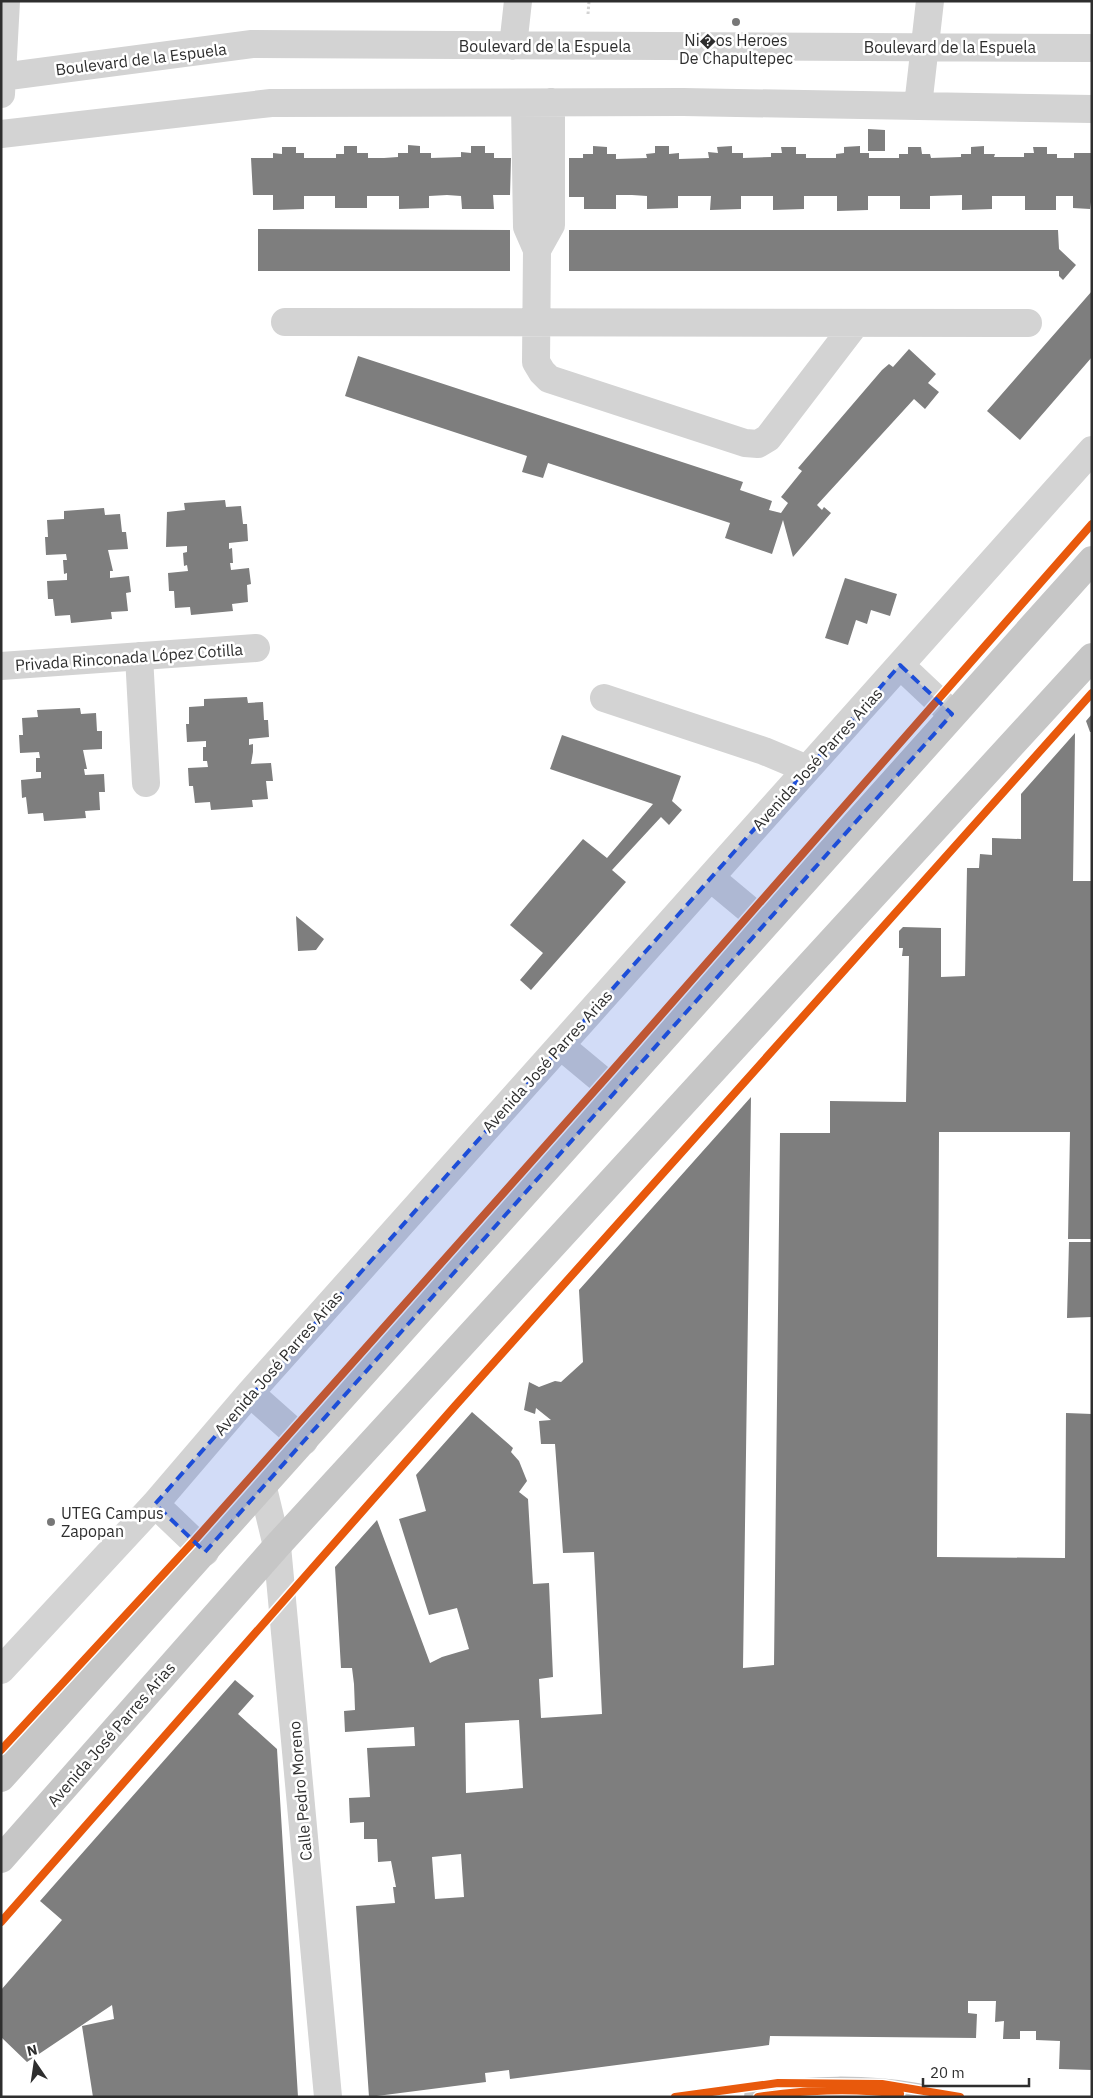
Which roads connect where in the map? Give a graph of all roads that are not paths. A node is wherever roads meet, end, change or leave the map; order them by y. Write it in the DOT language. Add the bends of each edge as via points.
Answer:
graph roads {
  1 [pos="6,1"];
  2 [pos="518,1"];
  3 [pos="930,1"];
  4 [pos="513,46"];
  5 [pos="924,47"];
  6 [pos="1092,48"];
  7 [pos="2,83"];
  8 [pos="538,102"];
  9 [pos="918,106"];
  10 [pos="1092,109"];
  11 [pos="1,134"];
  12 [pos="285,322"];
  13 [pos="536,322"];
  14 [pos="856,323"];
  15 [pos="1028,323"];
  16 [pos="1092,450"];
  17 [pos="1092,560"];
  18 [pos="256,648"];
  19 [pos="139,656"];
  20 [pos="1092,657"];
  21 [pos="900,665"];
  22 [pos="1,666"];
  23 [pos="604,698"];
  24 [pos="952,714"];
  25 [pos="807,769"];
  26 [pos="146,783"];
  27 [pos="711,878"];
  28 [pos="765,923"];
  29 [pos="561,1046"];
  30 [pos="616,1091"];
  31 [pos="250,1393"];
  32 [pos="304,1441"];
  33 [pos="263,1488"];
  34 [pos="154,1504"];
  35 [pos="277,1546"];
  36 [pos="205,1552"];
  37 [pos="1,1670"];
  38 [pos="1,1778"];
  39 [pos="1,1859"];
  40 [pos="328,2097"];
  41 [pos="758,2097"];
  42 [pos="917,2097"];
  1 -- 7 [label="street"];
  2 -- 4 [label="street"];
  3 -- 5 [label="street"];
  4 -- 5 [label="street, Boulevard de la Espuela"];
  4 -- 7 [label="street, Boulevard de la Espuela" via="252,44"];
  5 -- 6 [label="street, Boulevard de la Espuela"];
  5 -- 9 [label="street"];
  8 -- 9 [label="street"];
  8 -- 11 [label="street" via="271,103"];
  8 -- 13 [label="street" via="527,227 537,250"];
  9 -- 10 [label="street"];
  12 -- 13 [label="street"];
  13 -- 14 [label="street"];
  13 -- 14 [label="street" via="536,362 549,378 745,443 758,444 768,438"];
  14 -- 15 [label="street"];
  16 -- 21 [label="street, Avenida José Parres Arias"];
  17 -- 24 [label="main road"];
  18 -- 19 [label="street, Privada Rinconada López Cotilla"];
  19 -- 22 [label="street, Privada Rinconada López Cotilla"];
  19 -- 26 [label="street"];
  20 -- 35 [label="main road, Avenida José Parres Arias"];
  21 -- 24 [label="street"];
  21 -- 25 [label="street, Avenida José Parres Arias"];
  23 -- 25 [label="street" via="764,751"];
  24 -- 28 [label="main road"];
  25 -- 27 [label="street, Avenida José Parres Arias"];
  27 -- 28 [label="street"];
  27 -- 29 [label="street, Avenida José Parres Arias"];
  28 -- 30 [label="main road"];
  29 -- 30 [label="street"];
  29 -- 31 [label="street, Avenida José Parres Arias"];
  30 -- 32 [label="main road"];
  31 -- 32 [label="street"];
  31 -- 34 [label="street, Avenida José Parres Arias"];
  32 -- 33 [label="main road"];
  33 -- 35 [label="street, Calle Pedro Moreno"];
  33 -- 36 [label="main road"];
  34 -- 36 [label="street"];
  34 -- 37 [label="street, Avenida José Parres Arias"];
  35 -- 39 [label="main road, Avenida José Parres Arias"];
  35 -- 40 [label="street, Calle Pedro Moreno"];
  36 -- 38 [label="main road"];
  41 -- 42 [label="main road" via="834,2092 898,2093"];
}
